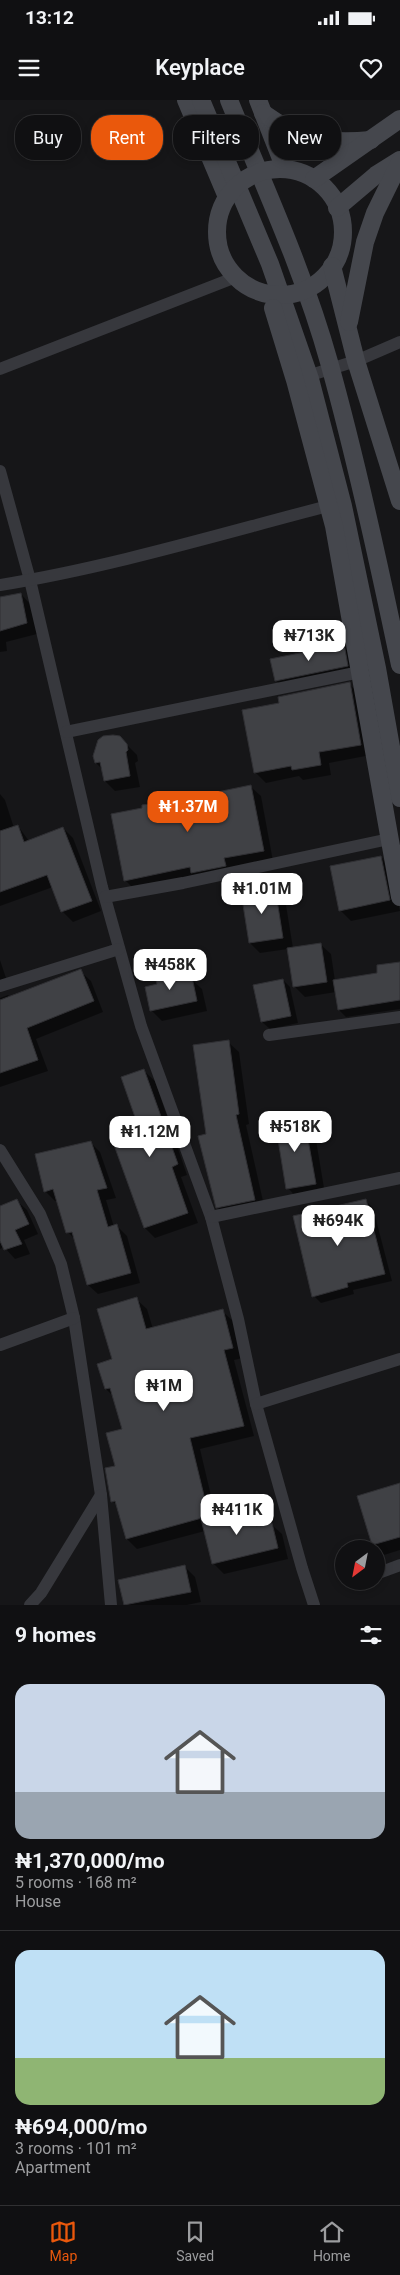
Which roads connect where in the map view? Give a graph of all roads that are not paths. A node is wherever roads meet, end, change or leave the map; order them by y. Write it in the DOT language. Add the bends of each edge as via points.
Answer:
graph roads {
  1 [pos="186,100"];
  2 [pos="201,100"];
  3 [pos="229,100"];
  4 [pos="260,107"];
  5 [pos="400,119"];
  6 [pos="371,140"];
  7 [pos="400,161"];
  8 [pos="285,169"];
  9 [pos="314,179"];
  10 [pos="227,197"];
  11 [pos="337,208"];
  12 [pos="332,266"];
  13 [pos="236,277"];
  14 [pos="268,293"];
  15 [pos="348,324"];
  16 [pos="400,342"];
  17 [pos="356,361"];
  18 [pos="0,369"];
  19 [pos="295,380"];
  20 [pos="0,471"];
  21 [pos="400,500"];
  22 [pos="328,506"];
  23 [pos="30,580"];
  24 [pos="0,585"];
  25 [pos="400,665"];
  26 [pos="360,672"];
  27 [pos="66,732"];
  28 [pos="400,798"];
  29 [pos="390,840"];
  30 [pos="105,897"];
  31 [pos="400,897"];
  32 [pos="119,949"];
  33 [pos="0,986"];
  34 [pos="400,1017"];
  35 [pos="270,1035"];
  36 [pos="0,1150"];
  37 [pos="400,1178"];
  38 [pos="211,1217"];
  39 [pos="74,1318"];
  40 [pos="0,1345"];
  41 [pos="400,1359"];
  42 [pos="256,1404"];
  43 [pos="101,1495"];
  44 [pos="400,1565"];
  45 [pos="385,1571"];
  46 [pos="30,1605"];
  47 [pos="111,1605"];
  48 [pos="314,1605"];
  1 -- 10 [label="main road"];
  2 -- 28 [label="main road" via="270,264 310,379 353,554"];
  3 -- 25 [label="main road" via="284,231 329,361 367,510"];
  4 -- 6 [label="main road" via="306,137 341,143"];
  4 -- 8 [label="main road"];
  5 -- 6 [label="main road"];
  6 -- 9 [label="main road"];
  7 -- 11 [label="main road" via="376,175"];
  7 -- 15 [label="main road" via="365,242"];
  8 -- 9 [label="main road"];
  8 -- 10 [label="main road" via="255,174"];
  9 -- 11 [label="main road" via="331,196"];
  10 -- 13 [label="main road" via="216,232 222,256"];
  11 -- 12 [label="main road" via="342,244"];
  12 -- 14 [label="main road" via="315,284 304,290"];
  12 -- 15 [label="main road"];
  13 -- 14 [label="main road"];
  13 -- 18 [label="street"];
  14 -- 19 [label="main road"];
  15 -- 17 [label="main road"];
  16 -- 17 [label="street"];
  17 -- 19 [label="street"];
  17 -- 21 [label="main road"];
  19 -- 22 [label="main road"];
  20 -- 23 [label="street"];
  22 -- 23 [label="street"];
  22 -- 26 [label="main road"];
  23 -- 24 [label="street"];
  23 -- 27 [label="street"];
  26 -- 27 [label="street"];
  26 -- 29 [label="main road"];
  27 -- 30 [label="street"];
  29 -- 30 [label="street" via="183,884"];
  29 -- 31 [label="main road"];
  30 -- 32 [label="street"];
  32 -- 33 [label="street"];
  32 -- 38 [label="street" via="141,1026"];
  34 -- 35 [label="street"];
  36 -- 39 [label="street" via="40,1214 61,1264"];
  37 -- 38 [label="street"];
  38 -- 42 [label="street"];
  39 -- 40 [label="street"];
  39 -- 43 [label="street"];
  41 -- 42 [label="street"];
  42 -- 48 [label="street"];
  43 -- 46 [label="street" via="41,1593"];
  43 -- 47 [label="street"];
  44 -- 45 [label="street"];
}
